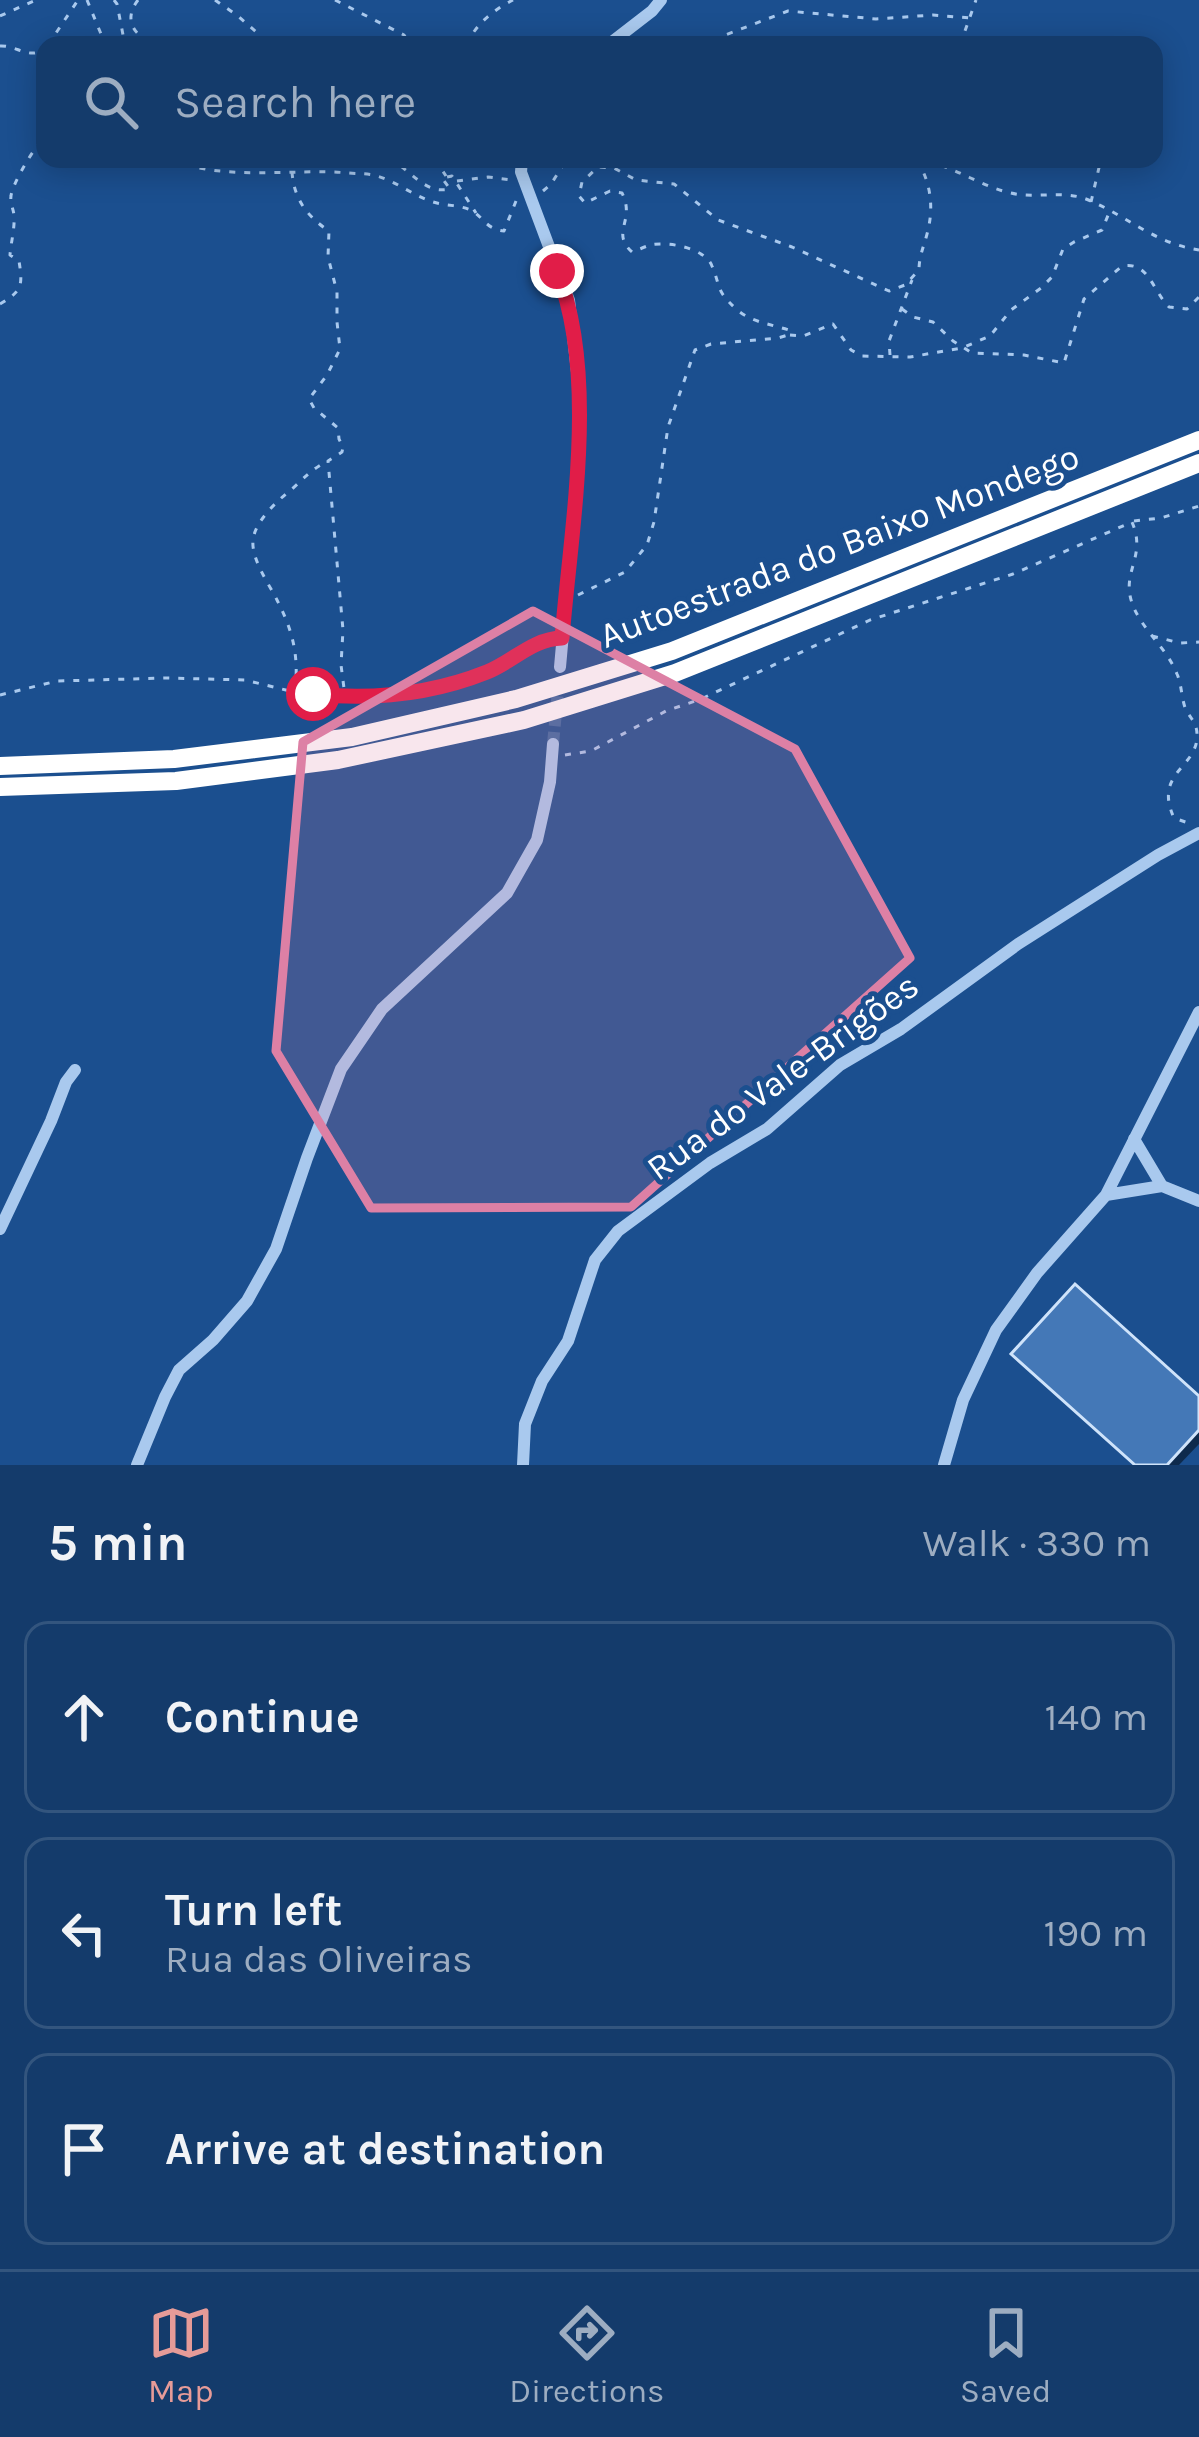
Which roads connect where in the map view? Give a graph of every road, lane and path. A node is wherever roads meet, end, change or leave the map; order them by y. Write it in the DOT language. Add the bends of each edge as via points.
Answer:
graph roads {
  1 [pos="36,0"];
  2 [pos="79,0"];
  3 [pos="87,0"];
  4 [pos="114,0"];
  5 [pos="138,0"];
  6 [pos="214,0"];
  7 [pos="335,0"];
  8 [pos="513,0"];
  9 [pos="661,0"];
  10 [pos="976,0"];
  11 [pos="0,16"];
  12 [pos="970,18"];
  13 [pos="54,36"];
  14 [pos="101,36"];
  15 [pos="123,36"];
  16 [pos="138,36"];
  17 [pos="261,36"];
  18 [pos="405,36"];
  19 [pos="471,36"];
  20 [pos="620,36"];
  21 [pos="723,36"];
  22 [pos="963,36"];
  23 [pos="0,46"];
  24 [pos="36,51"];
  25 [pos="36,144"];
  26 [pos="201,168"];
  27 [pos="405,168"];
  28 [pos="441,168"];
  29 [pos="521,168"];
  30 [pos="561,168"];
  31 [pos="603,168"];
  32 [pos="611,168"];
  33 [pos="919,168"];
  34 [pos="951,168"];
  35 [pos="1099,168"];
  36 [pos="292,172"];
  37 [pos="446,176"];
  38 [pos="457,182"];
  39 [pos="524,182"];
  40 [pos="531,201"];
  41 [pos="1091,202"];
  42 [pos="476,213"];
  43 [pos="1109,213"];
  44 [pos="1199,250"];
  45 [pos="0,256"];
  46 [pos="13,258"];
  47 [pos="912,278"];
  48 [pos="1199,297"];
  49 [pos="0,304"];
  50 [pos="902,309"];
  51 [pos="788,335"];
  52 [pos="962,348"];
  53 [pos="890,356"];
  54 [pos="1199,440"];
  55 [pos="328,461"];
  56 [pos="1199,464"];
  57 [pos="1199,506"];
  58 [pos="1132,522"];
  59 [pos="565,601"];
  60 [pos="1150,635"];
  61 [pos="562,638"];
  62 [pos="1199,642"];
  63 [pos="560,667"];
  64 [pos="294,692"];
  65 [pos="0,695"];
  66 [pos="345,696"];
  67 [pos="553,750"];
  68 [pos="0,766"];
  69 [pos="0,788"];
  70 [pos="1199,824"];
  71 [pos="1199,833"];
  72 [pos="1199,1012"];
  73 [pos="75,1070"];
  74 [pos="1134,1139"];
  75 [pos="1162,1186"];
  76 [pos="1106,1195"];
  77 [pos="1199,1201"];
  78 [pos="4,1209"];
  79 [pos="0,1229"];
  80 [pos="137,1465"];
  81 [pos="523,1465"];
  82 [pos="944,1465"];
  1 -- 11 [label="path"];
  2 -- 13 [label="path"];
  3 -- 14 [label="path"];
  4 -- 15 [label="path"];
  5 -- 16 [label="path" via="130,16"];
  6 -- 17 [label="path"];
  7 -- 18 [label="path"];
  8 -- 19 [label="path"];
  9 -- 20 [label="street"];
  10 -- 12 [label="path"];
  12 -- 21 [label="path" via="788,11"];
  12 -- 22 [label="path"];
  23 -- 24 [label="path"];
  25 -- 46 [label="path" via="12,190"];
  26 -- 36 [label="path"];
  27 -- 37 [label="path" via="437,191 450,189"];
  28 -- 37 [label="path"];
  29 -- 39 [label="street"];
  30 -- 40 [label="path"];
  31 -- 51 [label="path" via="582,182 579,196 585,203 622,194 627,250 670,245 705,257 735,308"];
  32 -- 47 [label="path" via="674,184 718,220 889,292"];
  33 -- 47 [label="path" via="931,207"];
  34 -- 41 [label="path" via="1012,194"];
  35 -- 41 [label="path"];
  36 -- 42 [label="path" via="378,176"];
  36 -- 55 [label="path" via="298,200 329,231 337,292 340,349 309,398 338,428 342,452"];
  37 -- 38 [label="path"];
  38 -- 39 [label="path"];
  38 -- 42 [label="path"];
  39 -- 40 [label="street"];
  39 -- 42 [label="path" via="504,231"];
  40 -- 59 [label="street" via="569,300 578,381"];
  41 -- 43 [label="path"];
  43 -- 44 [label="path"];
  43 -- 52 [label="path" via="1102,230 1063,250 1052,277 990,336"];
  45 -- 46 [label="path"];
  46 -- 49 [label="path" via="22,284"];
  47 -- 50 [label="path"];
  48 -- 52 [label="path" via="1186,309 1169,307 1148,274 1129,263 1087,293 1064,363"];
  50 -- 52 [label="path"];
  50 -- 53 [label="path"];
  51 -- 53 [label="path" via="833,324 851,350"];
  51 -- 59 [label="path" via="695,350 668,427 647,544 625,572"];
  52 -- 53 [label="path"];
  54 -- 68 [label="highway, Autoestrada do Baixo Mondego" via="672,651 516,700 330,740 174,759"];
  55 -- 64 [label="path" via="281,497 253,540 292,635"];
  55 -- 66 [label="path"];
  56 -- 69 [label="highway, Autoestrada do Baixo Mondego" via="675,673 524,720 338,760 176,781"];
  57 -- 58 [label="path"];
  58 -- 60 [label="path" via="1139,544 1129,593"];
  58 -- 67 [label="path" via="1013,574 870,620 591,751"];
  59 -- 61 [label="street"];
  60 -- 62 [label="path"];
  60 -- 70 [label="path" via="1179,676 1196,726 1196,751 1172,778 1169,807 1174,818"];
  61 -- 63 [label="street"];
  61 -- 66 [label="path" via="434,687"];
  64 -- 65 [label="path" via="222,678 102,678"];
  64 -- 66 [label="path"];
  67 -- 80 [label="street" via="537,840 506,893 382,1009 341,1070 276,1249 248,1301 179,1370"];
  71 -- 81 [label="street, Rua do Vale-Brigões" via="840,1065 767,1129 618,1231 595,1259 568,1341 542,1381 525,1424"];
  72 -- 74 [label="street"];
  73 -- 78 [label="street"];
  74 -- 75 [label="street"];
  74 -- 76 [label="street"];
  75 -- 76 [label="street"];
  75 -- 77 [label="street"];
  76 -- 82 [label="street" via="996,1330"];
  78 -- 79 [label="street"];
}
